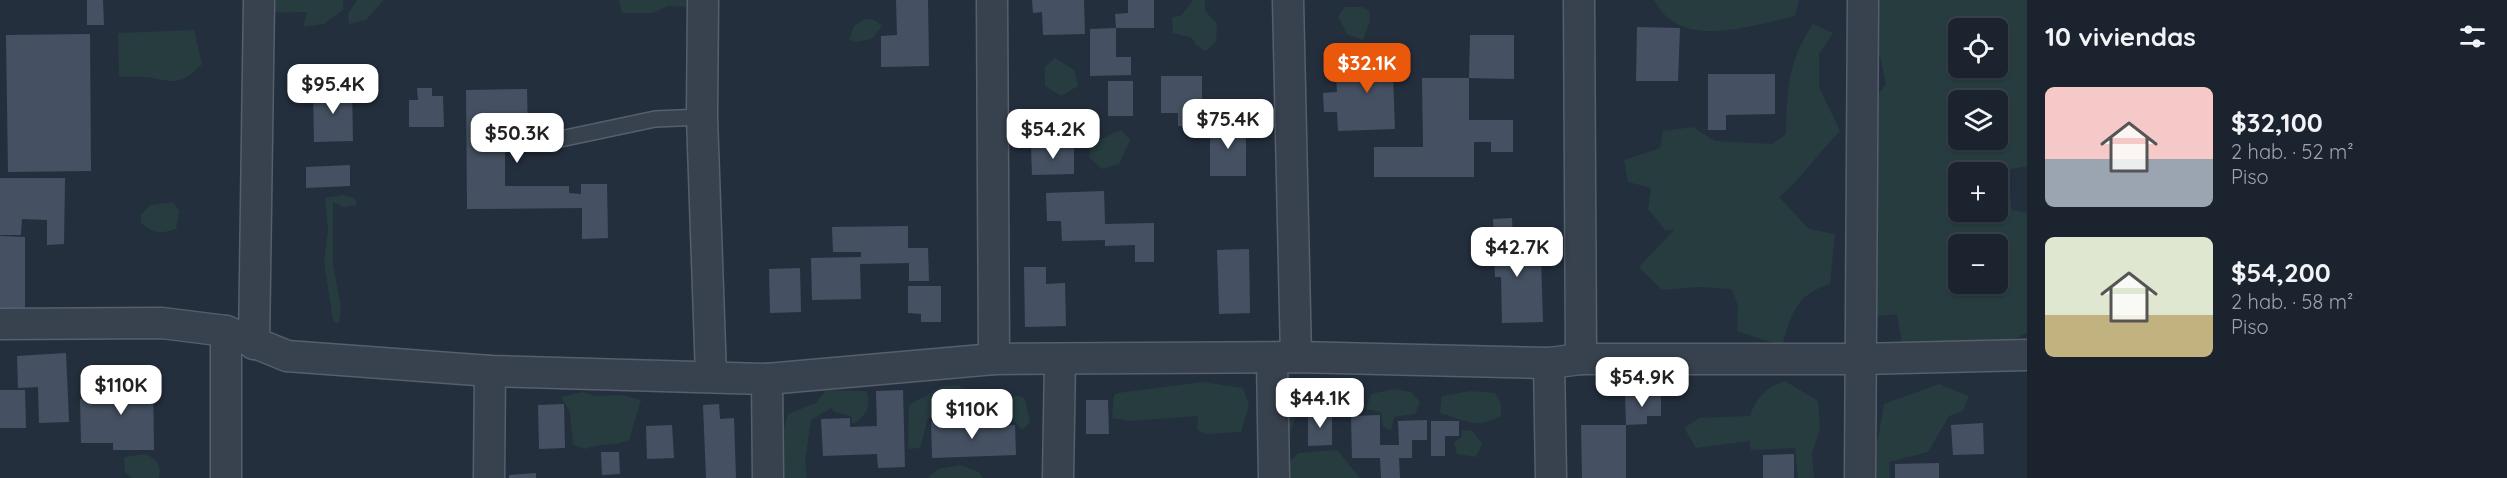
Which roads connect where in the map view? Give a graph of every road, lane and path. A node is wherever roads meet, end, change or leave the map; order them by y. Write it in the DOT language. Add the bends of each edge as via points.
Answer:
graph roads {
  1 [pos="259,0"];
  2 [pos="703,0"];
  3 [pos="992,0"];
  4 [pos="1288,0"];
  5 [pos="1579,0"];
  6 [pos="1863,0"];
  7 [pos="702,117"];
  8 [pos="551,141"];
  9 [pos="0,324"];
  10 [pos="226,331"];
  11 [pos="254,344"];
  12 [pos="2027,355"];
  13 [pos="1284,358"];
  14 [pos="1581,358"];
  15 [pos="994,359"];
  16 [pos="1860,359"];
  17 [pos="1060,360"];
  18 [pos="1549,363"];
  19 [pos="490,371"];
  20 [pos="711,376"];
  21 [pos="766,379"];
  22 [pos="226,478"];
  23 [pos="489,478"];
  24 [pos="768,478"];
  25 [pos="1058,478"];
  26 [pos="1274,478"];
  27 [pos="1551,478"];
  28 [pos="1860,478"];
  1 -- 11 [label="street"];
  2 -- 7 [label="street"];
  3 -- 15 [label="street"];
  4 -- 13 [label="street"];
  5 -- 14 [label="street"];
  6 -- 16 [label="street"];
  7 -- 8 [label="lane" via="654,119"];
  7 -- 20 [label="street"];
  9 -- 10 [label="street" via="162,323"];
  10 -- 11 [label="street"];
  10 -- 22 [label="street"];
  11 -- 19 [label="street" via="287,356"];
  12 -- 16 [label="street"];
  13 -- 17 [label="street"];
  13 -- 18 [label="street"];
  13 -- 26 [label="street"];
  14 -- 16 [label="street"];
  14 -- 18 [label="street"];
  15 -- 17 [label="street"];
  15 -- 21 [label="street"];
  16 -- 28 [label="street"];
  17 -- 25 [label="street"];
  18 -- 27 [label="street"];
  19 -- 20 [label="street"];
  19 -- 23 [label="street"];
  20 -- 21 [label="street"];
  21 -- 24 [label="street"];
}
